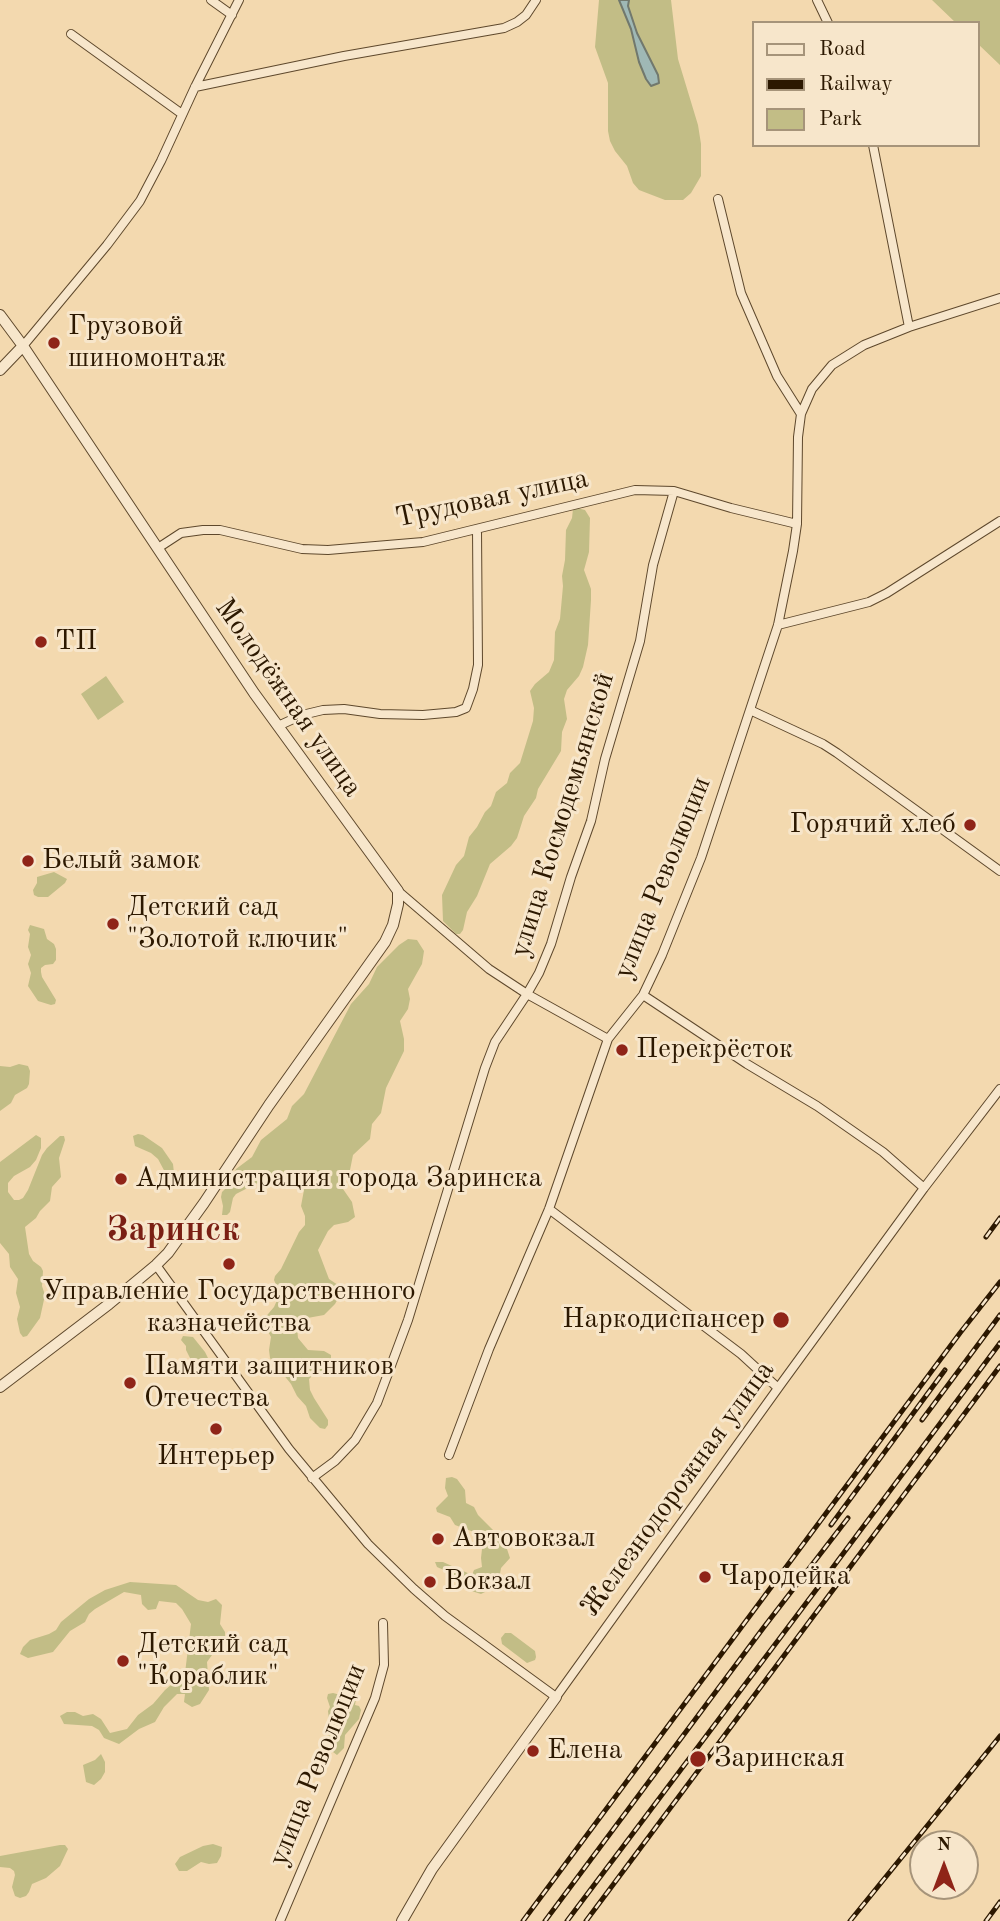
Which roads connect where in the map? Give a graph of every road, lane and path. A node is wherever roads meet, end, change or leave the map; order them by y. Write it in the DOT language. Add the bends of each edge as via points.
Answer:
graph roads {
  1 [pos="211,0"];
  2 [pos="239,0"];
  3 [pos="536,0"];
  4 [pos="817,0"];
  5 [pos="232,15"];
  6 [pos="827,21"];
  7 [pos="71,34"];
  8 [pos="195,87"];
  9 [pos="183,114"];
  10 [pos="873,147"];
  11 [pos="718,199"];
  12 [pos="1000,298"];
  13 [pos="0,316"];
  14 [pos="909,327"];
  15 [pos="23,345"];
  16 [pos="0,370"];
  17 [pos="801,414"];
  18 [pos="674,491"];
  19 [pos="1000,522"];
  20 [pos="797,524"];
  21 [pos="477,529"];
  22 [pos="158,548"];
  23 [pos="778,625"];
  24 [pos="750,710"];
  25 [pos="278,726"];
  26 [pos="1000,871"];
  27 [pos="398,891"];
  28 [pos="527,994"];
  29 [pos="643,995"];
  30 [pos="608,1039"];
  31 [pos="1000,1089"];
  32 [pos="924,1188"];
  33 [pos="549,1209"];
  34 [pos="156,1265"];
  35 [pos="0,1387"];
  36 [pos="778,1388"];
  37 [pos="449,1455"];
  38 [pos="312,1478"];
  39 [pos="383,1623"];
  40 [pos="556,1698"];
  41 [pos="280,1921"];
  42 [pos="402,1921"];
  1 -- 5 [label="street"];
  2 -- 5 [label="street"];
  3 -- 8 [label="street" via="526,15 503,28"];
  4 -- 6 [label="street"];
  5 -- 8 [label="street"];
  7 -- 9 [label="street"];
  8 -- 9 [label="street"];
  9 -- 15 [label="street" via="139,201"];
  10 -- 14 [label="street"];
  11 -- 17 [label="street" via="741,293 777,376"];
  12 -- 14 [label="street, улица Революции"];
  13 -- 15 [label="street, Молодёжная улица"];
  14 -- 17 [label="street, улица Революции" via="864,345 832,365 812,389"];
  15 -- 16 [label="street"];
  15 -- 22 [label="street, Молодёжная улица"];
  17 -- 20 [label="street, улица Революции"];
  18 -- 20 [label="street, Трудовая улица"];
  18 -- 21 [label="street, Трудовая улица" via="635,490"];
  18 -- 28 [label="street, улица Космодемьянской" via="653,565 640,642 591,821 551,944"];
  19 -- 23 [label="street" via="869,602"];
  20 -- 23 [label="street, улица Революции"];
  21 -- 22 [label="street, Трудовая улица" via="423,542 328,550 203,530 181,533"];
  21 -- 25 [label="street" via="478,665 466,708 423,715 323,710"];
  22 -- 25 [label="street, Молодёжная улица"];
  23 -- 24 [label="street, улица Революции"];
  24 -- 26 [label="street" via="837,753"];
  24 -- 29 [label="street, улица Революции" via="701,858"];
  25 -- 27 [label="street, Молодёжная улица"];
  27 -- 28 [label="street, Молодёжная улица" via="489,969"];
  27 -- 34 [label="street" via="393,925 385,942"];
  28 -- 30 [label="street, Молодёжная улица"];
  28 -- 38 [label="street, улица Космодемьянской" via="495,1042 485,1068 408,1320 377,1403 355,1440"];
  29 -- 30 [label="street, улица Революции"];
  29 -- 32 [label="street" via="817,1106 883,1152"];
  30 -- 33 [label="street, улица Революции"];
  31 -- 32 [label="street, Железнодорожная улица"];
  32 -- 36 [label="street, Железнодорожная улица"];
  33 -- 36 [label="street" via="741,1354"];
  33 -- 37 [label="street, улица Революции" via="493,1337"];
  34 -- 35 [label="street"];
  34 -- 38 [label="street"];
  36 -- 40 [label="street, Железнодорожная улица"];
  38 -- 40 [label="street" via="414,1589"];
  39 -- 41 [label="street, улица Революции" via="384,1665 375,1698"];
  40 -- 42 [label="street, Железнодорожная улица" via="432,1869"];
}
